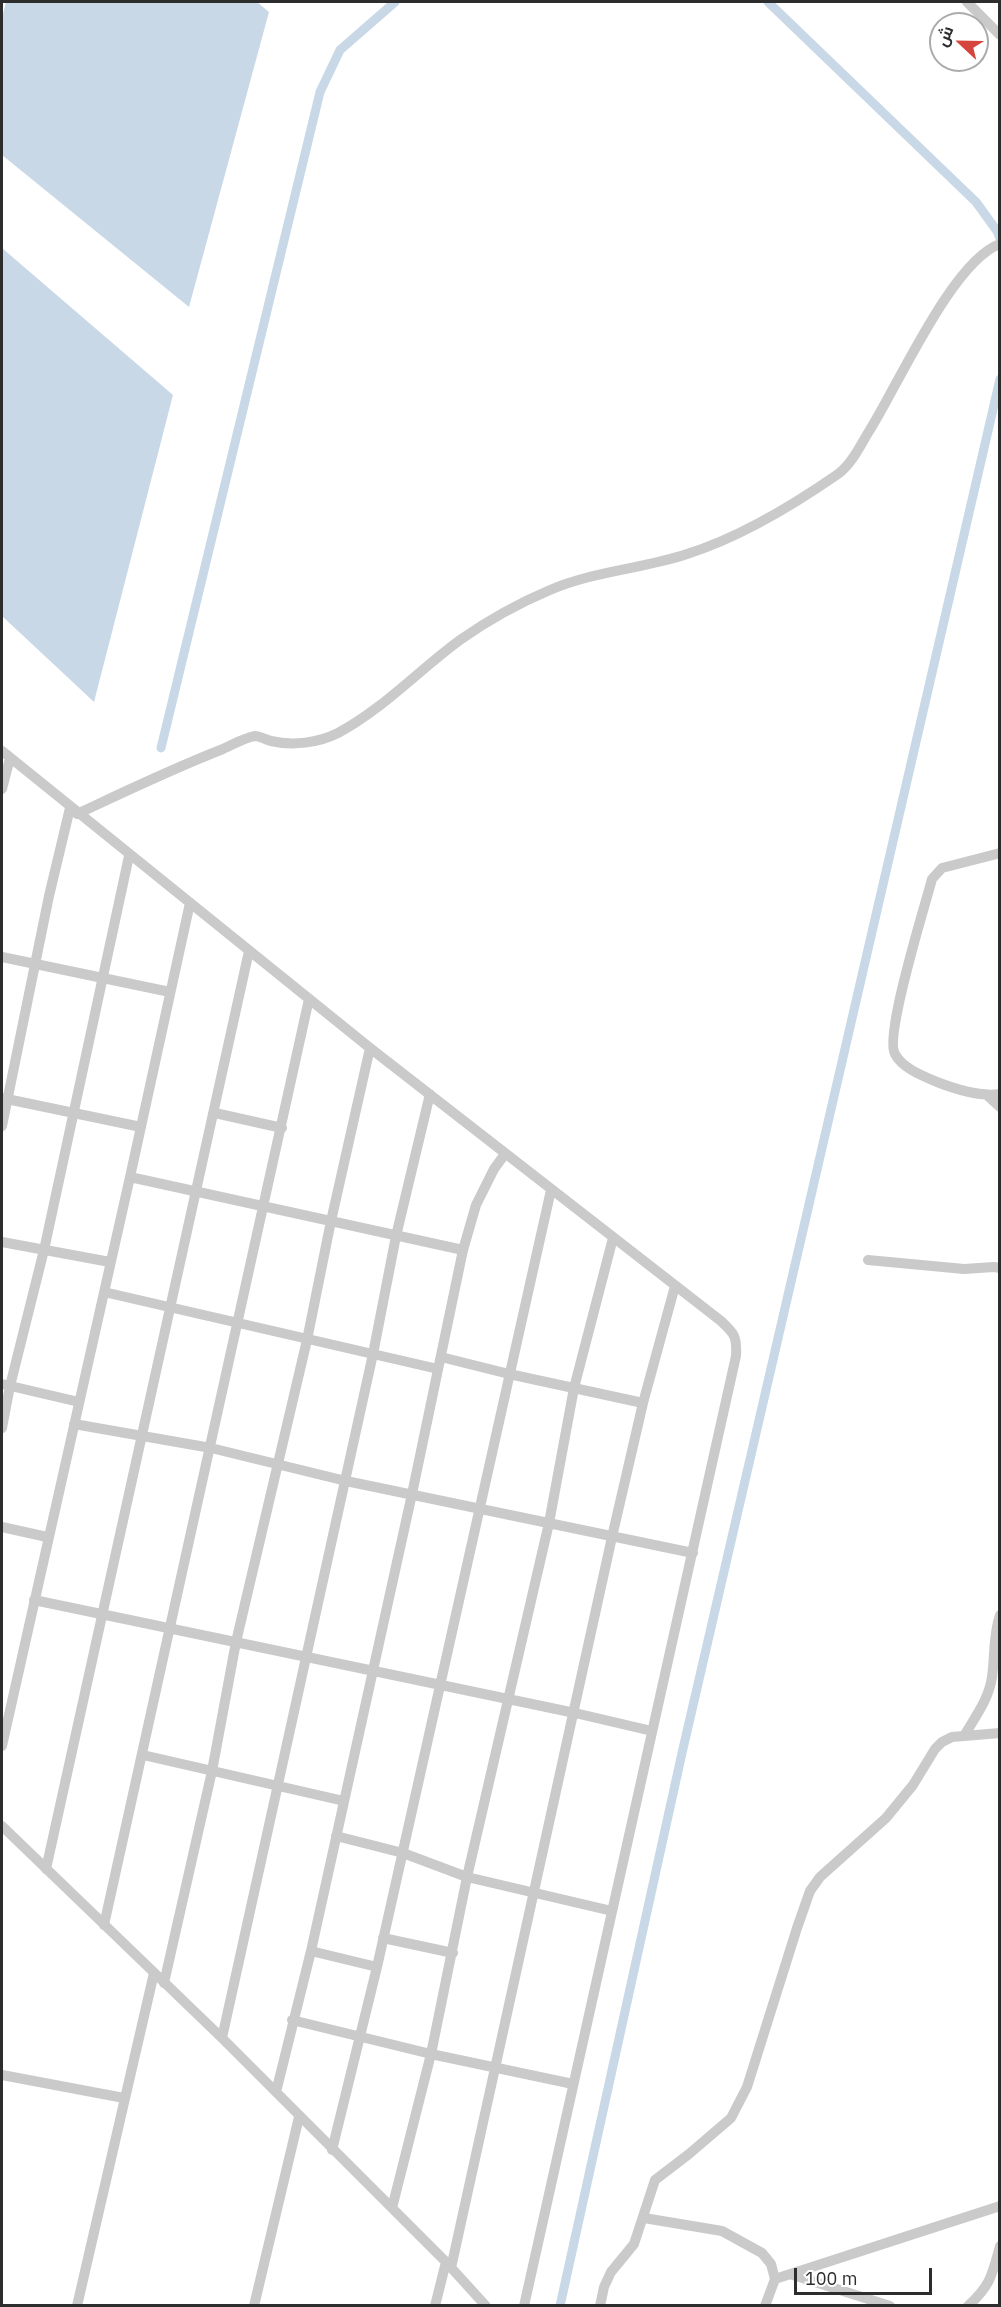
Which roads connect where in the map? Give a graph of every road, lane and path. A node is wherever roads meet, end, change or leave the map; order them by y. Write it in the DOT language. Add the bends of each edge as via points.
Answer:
graph roads {
  1 [pos="967,2"];
  2 [pos="999,35"];
  3 [pos="995,245"];
  4 [pos="6,755"];
  5 [pos="2,789"];
  6 [pos="74,811"];
  7 [pos="999,853"];
  8 [pos="129,855"];
  9 [pos="190,903"];
  10 [pos="249,951"];
  11 [pos="2,957"];
  12 [pos="35,965"];
  13 [pos="102,978"];
  14 [pos="170,992"];
  15 [pos="309,999"];
  16 [pos="370,1048"];
  17 [pos="430,1094"];
  18 [pos="994,1095"];
  19 [pos="5,1098"];
  20 [pos="999,1107"];
  21 [pos="73,1112"];
  22 [pos="214,1113"];
  23 [pos="2,1126"];
  24 [pos="141,1127"];
  25 [pos="282,1128"];
  26 [pos="505,1154"];
  27 [pos="130,1177"];
  28 [pos="551,1190"];
  29 [pos="197,1192"];
  30 [pos="264,1208"];
  31 [pos="331,1221"];
  32 [pos="396,1236"];
  33 [pos="612,1238"];
  34 [pos="2,1242"];
  35 [pos="44,1250"];
  36 [pos="463,1250"];
  37 [pos="868,1260"];
  38 [pos="110,1262"];
  39 [pos="999,1268"];
  40 [pos="675,1287"];
  41 [pos="104,1292"];
  42 [pos="171,1308"];
  43 [pos="238,1324"];
  44 [pos="307,1340"];
  45 [pos="374,1354"];
  46 [pos="441,1357"];
  47 [pos="438,1369"];
  48 [pos="509,1374"];
  49 [pos="6,1385"];
  50 [pos="574,1388"];
  51 [pos="79,1402"];
  52 [pos="643,1403"];
  53 [pos="74,1424"];
  54 [pos="2,1428"];
  55 [pos="142,1437"];
  56 [pos="211,1448"];
  57 [pos="278,1465"];
  58 [pos="346,1480"];
  59 [pos="412,1494"];
  60 [pos="481,1508"];
  61 [pos="549,1523"];
  62 [pos="2,1527"];
  63 [pos="47,1537"];
  64 [pos="612,1537"];
  65 [pos="693,1553"];
  66 [pos="34,1600"];
  67 [pos="102,1615"];
  68 [pos="999,1615"];
  69 [pos="170,1628"];
  70 [pos="236,1642"];
  71 [pos="305,1657"];
  72 [pos="372,1672"];
  73 [pos="439,1686"];
  74 [pos="508,1700"];
  75 [pos="574,1713"];
  76 [pos="652,1731"];
  77 [pos="999,1733"];
  78 [pos="963,1736"];
  79 [pos="2,1746"];
  80 [pos="143,1755"];
  81 [pos="212,1770"];
  82 [pos="279,1786"];
  83 [pos="344,1801"];
  84 [pos="2,1832"];
  85 [pos="336,1836"];
  86 [pos="403,1853"];
  87 [pos="46,1869"];
  88 [pos="467,1877"];
  89 [pos="536,1892"];
  90 [pos="612,1911"];
  91 [pos="104,1925"];
  92 [pos="384,1938"];
  93 [pos="311,1951"];
  94 [pos="453,1953"];
  95 [pos="377,1967"];
  96 [pos="154,1973"];
  97 [pos="164,1983"];
  98 [pos="292,2020"];
  99 [pos="360,2036"];
  100 [pos="222,2038"];
  101 [pos="431,2054"];
  102 [pos="497,2066"];
  103 [pos="2,2075"];
  104 [pos="573,2084"];
  105 [pos="276,2092"];
  106 [pos="124,2098"];
  107 [pos="299,2117"];
  108 [pos="332,2150"];
  109 [pos="999,2206"];
  110 [pos="392,2208"];
  111 [pos="644,2218"];
  112 [pos="999,2246"];
  113 [pos="448,2265"];
  114 [pos="790,2274"];
  115 [pos="775,2279"];
  116 [pos="77,2306"];
  117 [pos="254,2306"];
  118 [pos="435,2306"];
  119 [pos="486,2306"];
  120 [pos="524,2306"];
  121 [pos="600,2306"];
  122 [pos="765,2306"];
  123 [pos="890,2306"];
  124 [pos="968,2306"];
  1 -- 2 [label="street"];
  3 -- 6 [label="street" via="966,268 842,472 807,494 723,541 650,564 583,577 523,603 462,639 362,720 334,735 293,744 255,736"];
  4 -- 5 [label="street"];
  4 -- 6 [label="street"];
  6 -- 8 [label="street"];
  6 -- 12 [label="street"];
  7 -- 18 [label="street" via="942,868 932,879 892,1037 895,1055 911,1069 946,1086"];
  8 -- 9 [label="street"];
  8 -- 13 [label="street"];
  9 -- 10 [label="street"];
  9 -- 14 [label="street"];
  10 -- 15 [label="street"];
  10 -- 22 [label="street"];
  11 -- 12 [label="street"];
  12 -- 13 [label="street"];
  12 -- 19 [label="street"];
  13 -- 14 [label="street"];
  13 -- 21 [label="street"];
  14 -- 24 [label="street"];
  15 -- 16 [label="street"];
  15 -- 25 [label="street"];
  16 -- 17 [label="street"];
  16 -- 31 [label="street"];
  17 -- 26 [label="street"];
  17 -- 32 [label="street"];
  18 -- 20 [label="street"];
  19 -- 21 [label="street"];
  19 -- 23 [label="street"];
  21 -- 24 [label="street"];
  21 -- 35 [label="street"];
  22 -- 25 [label="street"];
  22 -- 29 [label="street"];
  24 -- 27 [label="street"];
  25 -- 30 [label="street"];
  26 -- 28 [label="street"];
  26 -- 36 [label="street" via="476,1206"];
  27 -- 29 [label="street"];
  27 -- 38 [label="street"];
  28 -- 33 [label="street"];
  28 -- 48 [label="street"];
  29 -- 30 [label="street"];
  29 -- 42 [label="street"];
  30 -- 31 [label="street"];
  30 -- 43 [label="street"];
  31 -- 32 [label="street"];
  31 -- 44 [label="street"];
  32 -- 36 [label="street"];
  32 -- 45 [label="street"];
  33 -- 40 [label="street"];
  33 -- 50 [label="street"];
  34 -- 35 [label="street"];
  35 -- 38 [label="street"];
  35 -- 49 [label="street"];
  36 -- 46 [label="street"];
  37 -- 39 [label="street" via="964,1269"];
  38 -- 41 [label="street"];
  40 -- 52 [label="street"];
  40 -- 65 [label="street" via="721,1321 737,1341"];
  41 -- 42 [label="street"];
  41 -- 51 [label="street"];
  42 -- 43 [label="street"];
  42 -- 55 [label="street"];
  43 -- 44 [label="street"];
  43 -- 56 [label="street"];
  44 -- 45 [label="street"];
  44 -- 57 [label="street"];
  45 -- 47 [label="street"];
  45 -- 58 [label="street"];
  46 -- 47 [label="street"];
  46 -- 48 [label="street"];
  47 -- 59 [label="street"];
  48 -- 50 [label="street"];
  48 -- 60 [label="street"];
  49 -- 51 [label="street"];
  49 -- 54 [label="street"];
  50 -- 52 [label="street"];
  50 -- 61 [label="street"];
  51 -- 53 [label="street"];
  52 -- 64 [label="street"];
  53 -- 55 [label="street"];
  53 -- 63 [label="street"];
  55 -- 56 [label="street"];
  55 -- 67 [label="street"];
  56 -- 57 [label="street"];
  56 -- 69 [label="street"];
  57 -- 58 [label="street"];
  57 -- 70 [label="street"];
  58 -- 59 [label="street"];
  58 -- 71 [label="street"];
  59 -- 60 [label="street"];
  59 -- 72 [label="street"];
  60 -- 61 [label="street"];
  60 -- 73 [label="street"];
  61 -- 64 [label="street"];
  61 -- 74 [label="street"];
  62 -- 63 [label="street"];
  63 -- 66 [label="street"];
  64 -- 65 [label="street"];
  64 -- 75 [label="street"];
  65 -- 76 [label="street"];
  66 -- 67 [label="street"];
  66 -- 79 [label="street"];
  67 -- 69 [label="street"];
  67 -- 87 [label="street"];
  68 -- 78 [label="street" via="987,1698"];
  69 -- 70 [label="street"];
  69 -- 80 [label="street"];
  70 -- 71 [label="street"];
  70 -- 81 [label="street"];
  71 -- 72 [label="street"];
  71 -- 82 [label="street"];
  72 -- 73 [label="street"];
  72 -- 83 [label="street"];
  73 -- 74 [label="street"];
  73 -- 86 [label="street"];
  74 -- 75 [label="street"];
  74 -- 88 [label="street"];
  75 -- 76 [label="street"];
  75 -- 89 [label="street"];
  76 -- 90 [label="street"];
  77 -- 78 [label="street"];
  78 -- 111 [label="street" via="952,1737 935,1749 886,1818 820,1877 810,1891 739,2104 731,2118 655,2180"];
  80 -- 81 [label="street"];
  80 -- 91 [label="street"];
  81 -- 82 [label="street"];
  81 -- 97 [label="street"];
  82 -- 83 [label="street"];
  82 -- 100 [label="street"];
  83 -- 85 [label="street"];
  84 -- 87 [label="street"];
  85 -- 86 [label="street"];
  85 -- 93 [label="street"];
  86 -- 88 [label="street"];
  86 -- 92 [label="street"];
  87 -- 91 [label="street"];
  88 -- 89 [label="street"];
  88 -- 94 [label="street"];
  89 -- 90 [label="street"];
  89 -- 102 [label="street"];
  90 -- 104 [label="street"];
  91 -- 96 [label="street"];
  92 -- 94 [label="street"];
  92 -- 95 [label="street"];
  93 -- 95 [label="street"];
  93 -- 98 [label="street"];
  94 -- 101 [label="street"];
  95 -- 99 [label="street"];
  96 -- 97 [label="street"];
  96 -- 106 [label="street"];
  97 -- 100 [label="street"];
  98 -- 99 [label="street"];
  98 -- 105 [label="street"];
  99 -- 101 [label="street"];
  99 -- 108 [label="street"];
  100 -- 105 [label="street"];
  101 -- 102 [label="street"];
  101 -- 110 [label="street"];
  102 -- 104 [label="street"];
  102 -- 113 [label="street"];
  103 -- 106 [label="street"];
  104 -- 120 [label="street"];
  105 -- 107 [label="street"];
  106 -- 116 [label="street"];
  107 -- 108 [label="street"];
  107 -- 117 [label="street"];
  108 -- 110 [label="street"];
  109 -- 114 [label="street"];
  110 -- 113 [label="street"];
  111 -- 115 [label="street" via="735,2236 762,2253 771,2264"];
  111 -- 121 [label="street" via="634,2244 611,2272"];
  112 -- 124 [label="street" via="990,2280"];
  113 -- 118 [label="street"];
  113 -- 119 [label="street"];
  114 -- 115 [label="street"];
  114 -- 123 [label="street"];
  115 -- 122 [label="street"];
}
